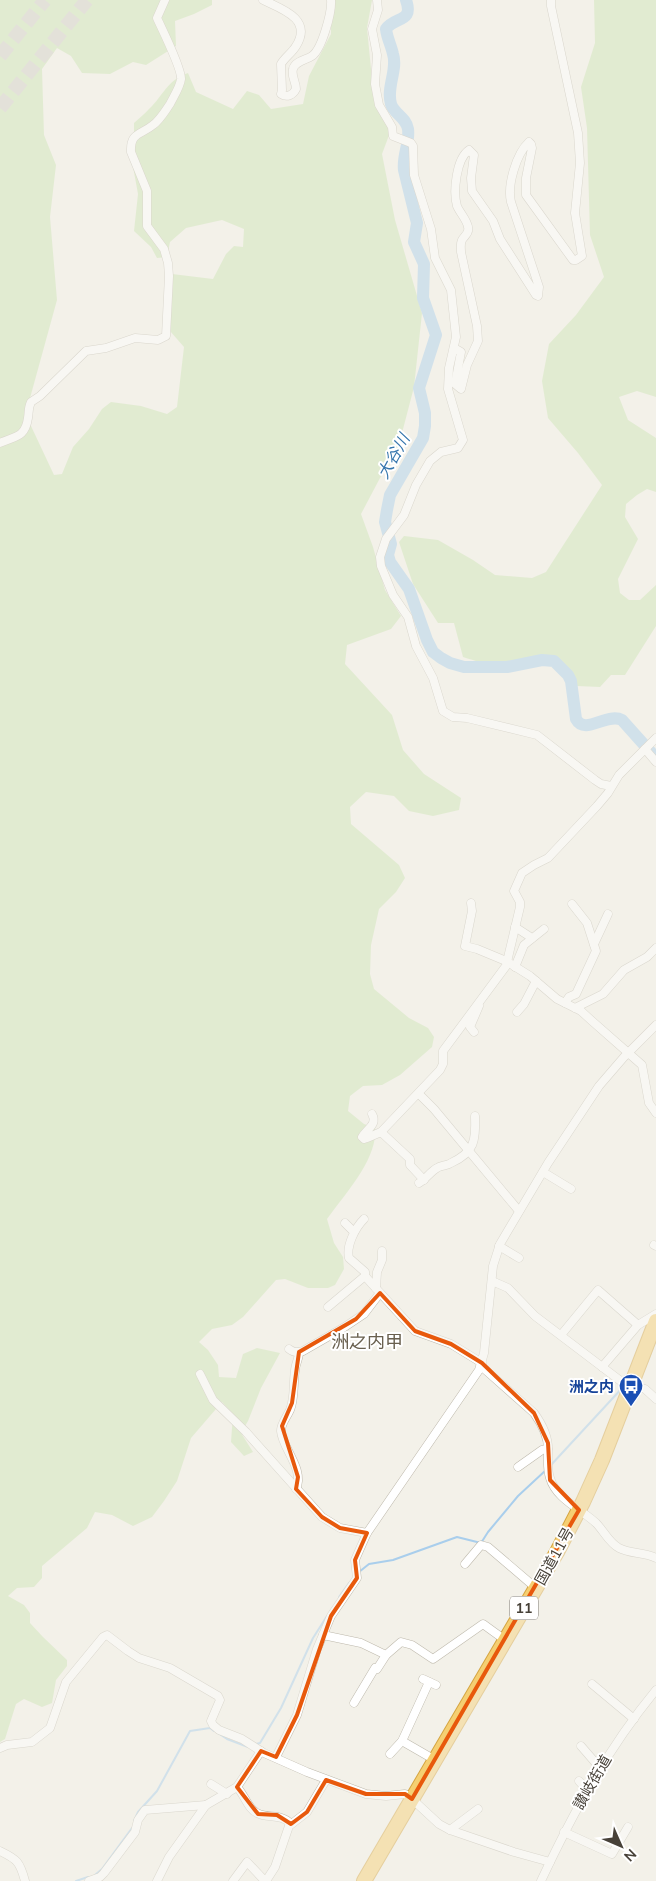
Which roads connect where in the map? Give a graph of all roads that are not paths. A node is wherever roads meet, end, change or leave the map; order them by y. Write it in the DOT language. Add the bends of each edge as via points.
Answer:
graph roads {
  1 [pos="165,0"];
  2 [pos="263,0"];
  3 [pos="331,0"];
  4 [pos="376,0"];
  5 [pos="551,0"];
  6 [pos="454,348"];
  7 [pos="0,444"];
  8 [pos="656,738"];
  9 [pos="645,749"];
  10 [pos="656,762"];
  11 [pos="611,786"];
  12 [pos="471,903"];
  13 [pos="572,904"];
  14 [pos="608,914"];
  15 [pos="515,928"];
  16 [pos="544,929"];
  17 [pos="532,938"];
  18 [pos="594,944"];
  19 [pos="656,948"];
  20 [pos="506,961"];
  21 [pos="515,967"];
  22 [pos="536,981"];
  23 [pos="479,1003"];
  24 [pos="565,1003"];
  25 [pos="575,1008"];
  26 [pos="517,1012"];
  27 [pos="656,1025"];
  28 [pos="474,1032"];
  29 [pos="628,1053"];
  30 [pos="419,1094"];
  31 [pos="656,1113"];
  32 [pos="372,1114"];
  33 [pos="475,1116"];
  34 [pos="381,1132"];
  35 [pos="469,1151"];
  36 [pos="543,1172"];
  37 [pos="571,1189"];
  38 [pos="519,1211"];
  39 [pos="364,1219"];
  40 [pos="345,1223"];
  41 [pos="354,1232"];
  42 [pos="499,1246"];
  43 [pos="382,1251"];
  44 [pos="519,1258"];
  45 [pos="366,1276"];
  46 [pos="492,1281"];
  47 [pos="378,1291"];
  48 [pos="328,1306"];
  49 [pos="656,1314"];
  50 [pos="656,1321"];
  51 [pos="638,1325"];
  52 [pos="561,1334"];
  53 [pos="289,1349"];
  54 [pos="299,1352"];
  55 [pos="481,1364"];
  56 [pos="602,1367"];
  57 [pos="200,1374"];
  58 [pos="631,1384"];
  59 [pos="656,1399"];
  60 [pos="548,1449"];
  61 [pos="518,1467"];
  62 [pos="296,1489"];
  63 [pos="579,1510"];
  64 [pos="367,1533"];
  65 [pos="656,1558"];
  66 [pos="465,1564"];
  67 [pos="536,1588"];
  68 [pos="323,1634"];
  69 [pos="505,1640"];
  70 [pos="386,1655"];
  71 [pos="429,1682"];
  72 [pos="592,1684"];
  73 [pos="656,1690"];
  74 [pos="354,1703"];
  75 [pos="634,1719"];
  76 [pos="402,1741"];
  77 [pos="581,1746"];
  78 [pos="0,1748"];
  79 [pos="260,1750"];
  80 [pos="389,1753"];
  81 [pos="276,1757"];
  82 [pos="435,1760"];
  83 [pos="600,1768"];
  84 [pos="326,1780"];
  85 [pos="579,1781"];
  86 [pos="211,1784"];
  87 [pos="237,1787"];
  88 [pos="587,1790"];
  89 [pos="227,1794"];
  90 [pos="412,1799"];
  91 [pos="206,1805"];
  92 [pos="478,1809"];
  93 [pos="291,1824"];
  94 [pos="628,1827"];
  95 [pos="450,1830"];
  96 [pos="564,1832"];
  97 [pos="0,1851"];
  98 [pos="550,1862"];
  99 [pos="24,1881"];
  100 [pos="89,1881"];
  101 [pos="157,1881"];
  102 [pos="233,1881"];
  103 [pos="266,1881"];
  104 [pos="364,1881"];
  105 [pos="541,1881"];
  1 -- 7 [label="street" via="157,18 182,78 156,123 136,136 130,145 147,191 147,226 164,250 168,262 166,336 158,340 135,338 86,351 31,402 24,432"];
  2 -- 3 [label="street" via="294,16 300,27 297,45 281,64 280,94 288,96 296,89 293,67 314,54 323,36 331,12"];
  4 -- 6 [label="street" via="378,10 372,29 377,55 377,95 393,136 413,146 414,174 431,229 435,258 451,290 456,337"];
  5 -- 6 [label="street" via="578,133 580,163 575,213 582,256 573,260 566,253 526,195 532,148 529,142 517,163 509,196 539,287 540,293 536,295 472,191 474,155 469,150 466,152 457,174 455,197 469,229 460,243 478,341 461,389 455,384 461,352"];
  6 -- 11 [label="street" via="448,389 463,440 458,448 436,455 425,469 404,515 386,539 380,557 381,566 393,595 410,622 412,638 433,678 443,711 453,717 537,735 595,780"];
  8 -- 9 [label="street"];
  9 -- 10 [label="street"];
  9 -- 11 [label="street"];
  11 -- 15 [label="street" via="597,806 548,858 522,873 514,891 520,902"];
  12 -- 20 [label="street" via="465,946"];
  13 -- 18 [label="street" via="587,923"];
  14 -- 18 [label="street"];
  15 -- 17 [label="street"];
  15 -- 20 [label="street"];
  16 -- 17 [label="street"];
  17 -- 21 [label="street" via="524,945"];
  18 -- 24 [label="street" via="596,951 576,994"];
  19 -- 25 [label="street" via="624,970 603,994"];
  20 -- 21 [label="street"];
  20 -- 23 [label="street" via="506,966"];
  21 -- 22 [label="street"];
  22 -- 24 [label="street"];
  22 -- 26 [label="street"];
  23 -- 28 [label="street" via="470,1027"];
  23 -- 30 [label="street" via="442,1051 440,1070"];
  24 -- 25 [label="street"];
  25 -- 29 [label="street"];
  27 -- 29 [label="street"];
  29 -- 31 [label="street" via="642,1065 650,1103"];
  29 -- 36 [label="street" via="599,1086"];
  30 -- 34 [label="street"];
  30 -- 35 [label="street"];
  32 -- 34 [label="street" via="373,1124 362,1137"];
  33 -- 35 [label="street" via="476,1130"];
  34 -- 35 [label="street" via="410,1159 410,1165 422,1181 438,1166 454,1162"];
  35 -- 38 [label="street"];
  36 -- 37 [label="street"];
  36 -- 38 [label="street"];
  38 -- 42 [label="street"];
  39 -- 41 [label="street"];
  40 -- 41 [label="street"];
  41 -- 45 [label="street" via="348,1255"];
  42 -- 44 [label="street"];
  42 -- 46 [label="street"];
  43 -- 47 [label="street" via="377,1272"];
  45 -- 47 [label="street"];
  45 -- 48 [label="street"];
  46 -- 52 [label="street" via="508,1288 535,1316"];
  46 -- 55 [label="street"];
  47 -- 54 [label="street" via="364,1314"];
  47 -- 55 [label="street" via="415,1331 451,1344"];
  49 -- 51 [label="street"];
  50 -- 58 [label="highway, 国道11号 / 11"];
  51 -- 52 [label="street" via="598,1290"];
  51 -- 56 [label="street"];
  52 -- 56 [label="street"];
  53 -- 54 [label="street"];
  54 -- 62 [label="street" via="292,1403 281,1433 298,1477"];
  55 -- 60 [label="street" via="534,1413 544,1431"];
  55 -- 64 [label="street"];
  56 -- 58 [label="street" via="622,1382"];
  57 -- 62 [label="street" via="213,1400"];
  58 -- 59 [label="street" via="645,1388"];
  58 -- 63 [label="highway, 国道11号 / 11"];
  60 -- 61 [label="street"];
  60 -- 63 [label="street" via="550,1480"];
  62 -- 64 [label="street" via="331,1523"];
  63 -- 65 [label="street" via="617,1547"];
  63 -- 67 [label="highway, 国道11号 / 11"];
  64 -- 68 [label="street" via="355,1560 357,1578 331,1616"];
  66 -- 67 [label="street" via="481,1545 488,1547"];
  67 -- 69 [label="highway, 国道11号 / 11"];
  68 -- 70 [label="street" via="361,1643"];
  68 -- 81 [label="street" via="297,1714"];
  69 -- 70 [label="street" via="483,1624 433,1659 401,1642"];
  69 -- 82 [label="highway, 国道11号 / 11"];
  70 -- 74 [label="street"];
  71 -- 76 [label="street" via="411,1713"];
  72 -- 75 [label="street"];
  73 -- 75 [label="street, 讃岐街道"];
  75 -- 83 [label="street, 讃岐街道"];
  76 -- 80 [label="street"];
  76 -- 82 [label="street"];
  77 -- 83 [label="street"];
  78 -- 79 [label="street" via="32,1742 50,1728 66,1682 107,1635 139,1658 170,1668 218,1696 220,1700 211,1721 213,1725"];
  79 -- 81 [label="street"];
  79 -- 87 [label="street"];
  81 -- 84 [label="street"];
  82 -- 90 [label="highway, 国道11号 / 11"];
  83 -- 88 [label="street, 讃岐街道"];
  84 -- 90 [label="street" via="366,1794 405,1794"];
  84 -- 93 [label="street" via="307,1812"];
  85 -- 88 [label="street"];
  86 -- 89 [label="street"];
  87 -- 89 [label="street"];
  87 -- 93 [label="street" via="258,1814 277,1816"];
  88 -- 96 [label="street, 讃岐街道"];
  89 -- 91 [label="street"];
  90 -- 95 [label="street"];
  90 -- 104 [label="highway, 国道11号 / 11"];
  91 -- 100 [label="street" via="145,1810 135,1832 104,1873"];
  91 -- 101 [label="street" via="169,1857"];
  92 -- 95 [label="street"];
  93 -- 103 [label="street" via="275,1867"];
  94 -- 96 [label="street" via="612,1854"];
  95 -- 98 [label="street"];
  96 -- 98 [label="street, 讃岐街道"];
  97 -- 99 [label="street" via="15,1858"];
  98 -- 105 [label="street, 讃岐街道"];
  102 -- 103 [label="street" via="247,1862"];
}
